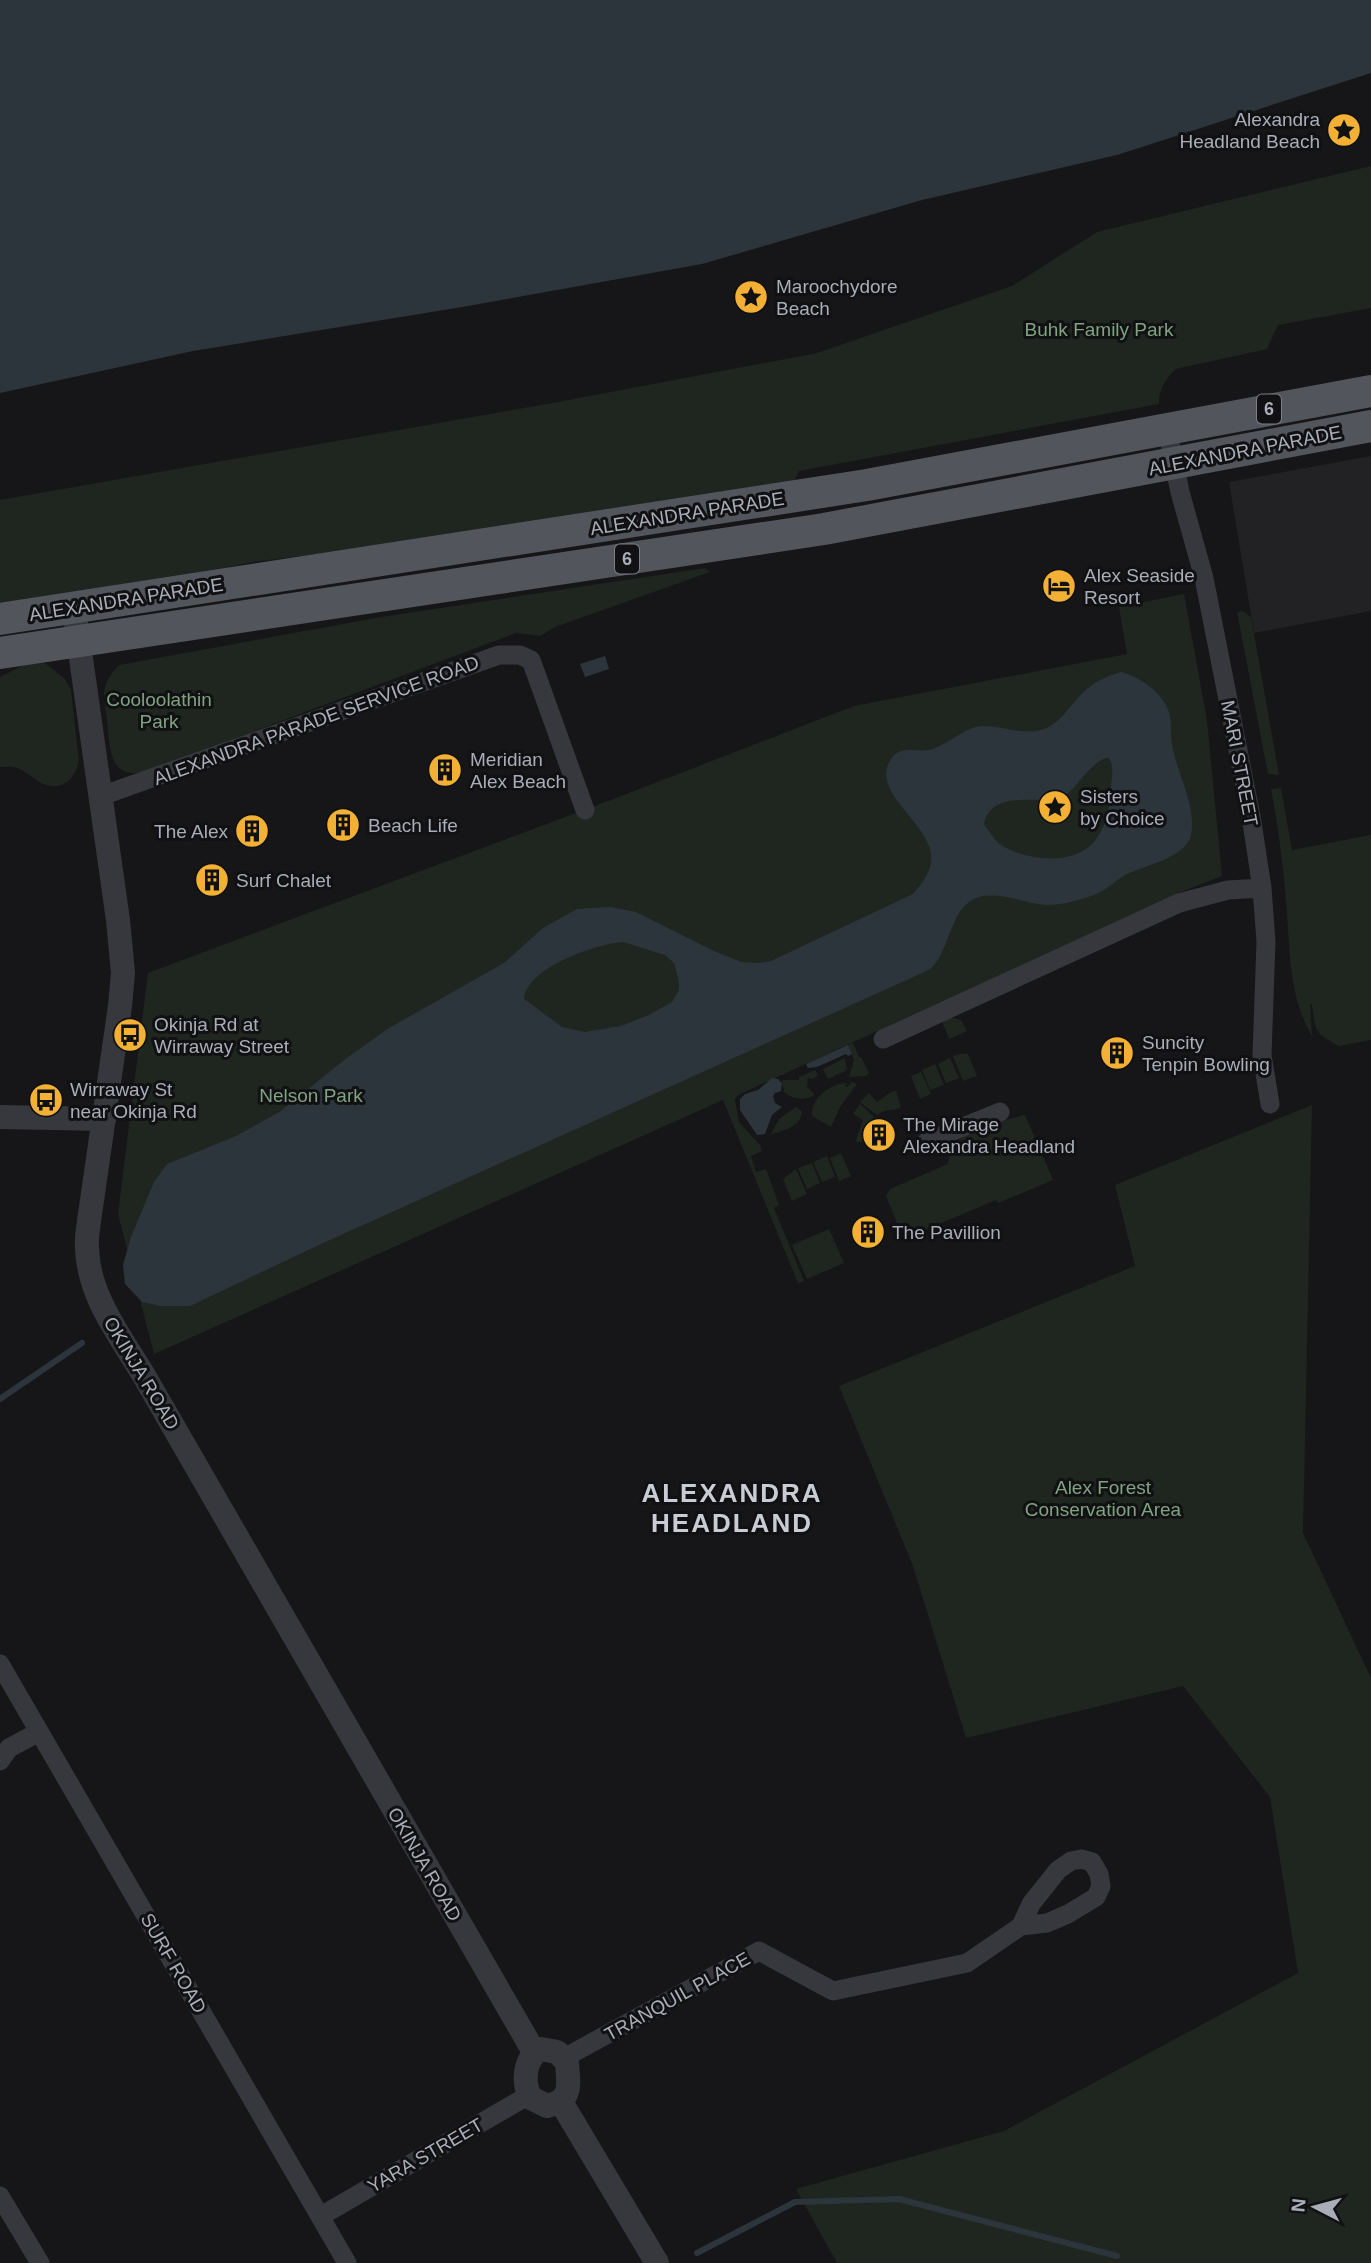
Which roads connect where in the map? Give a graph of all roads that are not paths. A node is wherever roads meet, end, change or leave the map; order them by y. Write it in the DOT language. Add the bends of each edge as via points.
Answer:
graph roads {
  1 [pos="1371,391"];
  2 [pos="1371,426"];
  3 [pos="1167,428"];
  4 [pos="1174,463"];
  5 [pos="74,607"];
  6 [pos="0,619"];
  7 [pos="78,643"];
  8 [pos="0,653"];
  9 [pos="101,796"];
  10 [pos="585,810"];
  11 [pos="1262,888"];
  12 [pos="883,1039"];
  13 [pos="1270,1104"];
  14 [pos="1000,1112"];
  15 [pos="0,1117"];
  16 [pos="104,1119"];
  17 [pos="926,1142"];
  18 [pos="0,1664"];
  19 [pos="39,1732"];
  20 [pos="0,1761"];
  21 [pos="1021,1926"];
  22 [pos="534,2052"];
  23 [pos="564,2058"];
  24 [pos="529,2095"];
  25 [pos="561,2102"];
  26 [pos="0,2196"];
  27 [pos="321,2216"];
  28 [pos="40,2263"];
  29 [pos="347,2263"];
  30 [pos="657,2263"];
  1 -- 3 [label="main road, ALEXANDRA PARADE / 6"];
  2 -- 4 [label="main road, ALEXANDRA PARADE / 6"];
  3 -- 4 [label="street, MARI STREET"];
  3 -- 5 [label="main road, ALEXANDRA PARADE / 6" via="867,485"];
  4 -- 7 [label="main road, ALEXANDRA PARADE / 6" via="824,529"];
  4 -- 11 [label="street, MARI STREET" via="1204,578"];
  5 -- 6 [label="main road, ALEXANDRA PARADE / 6"];
  5 -- 7 [label="street, OKINJA ROAD"];
  7 -- 8 [label="main road, ALEXANDRA PARADE / 6"];
  7 -- 9 [label="street, OKINJA ROAD"];
  9 -- 10 [label="street, ALEXANDRA PARADE SERVICE ROAD" via="499,655 520,654 531,660"];
  9 -- 16 [label="street, OKINJA ROAD" via="123,973"];
  11 -- 12 [label="street" via="1228,890 1179,903"];
  11 -- 13 [label="street, MARI STREET" via="1266,942 1262,1055"];
  14 -- 17 [label="street"];
  15 -- 16 [label="street"];
  16 -- 22 [label="street, OKINJA ROAD" via="87,1250 93,1284 106,1314"];
  18 -- 19 [label="street, SURF ROAD"];
  19 -- 20 [label="street" via="9,1748"];
  19 -- 27 [label="street, SURF ROAD"];
  21 -- 23 [label="street, TRANQUIL PLACE" via="967,1963 833,1991 758,1951"];
  22 -- 23 [label="street" via="548,2050"];
  22 -- 24 [label="street" via="527,2064"];
  23 -- 25 [label="street" via="568,2087"];
  24 -- 25 [label="street" via="547,2106"];
  24 -- 27 [label="street, YARA STREET"];
  25 -- 30 [label="street"];
  26 -- 28 [label="street"];
  27 -- 29 [label="street, SURF ROAD"];
}
